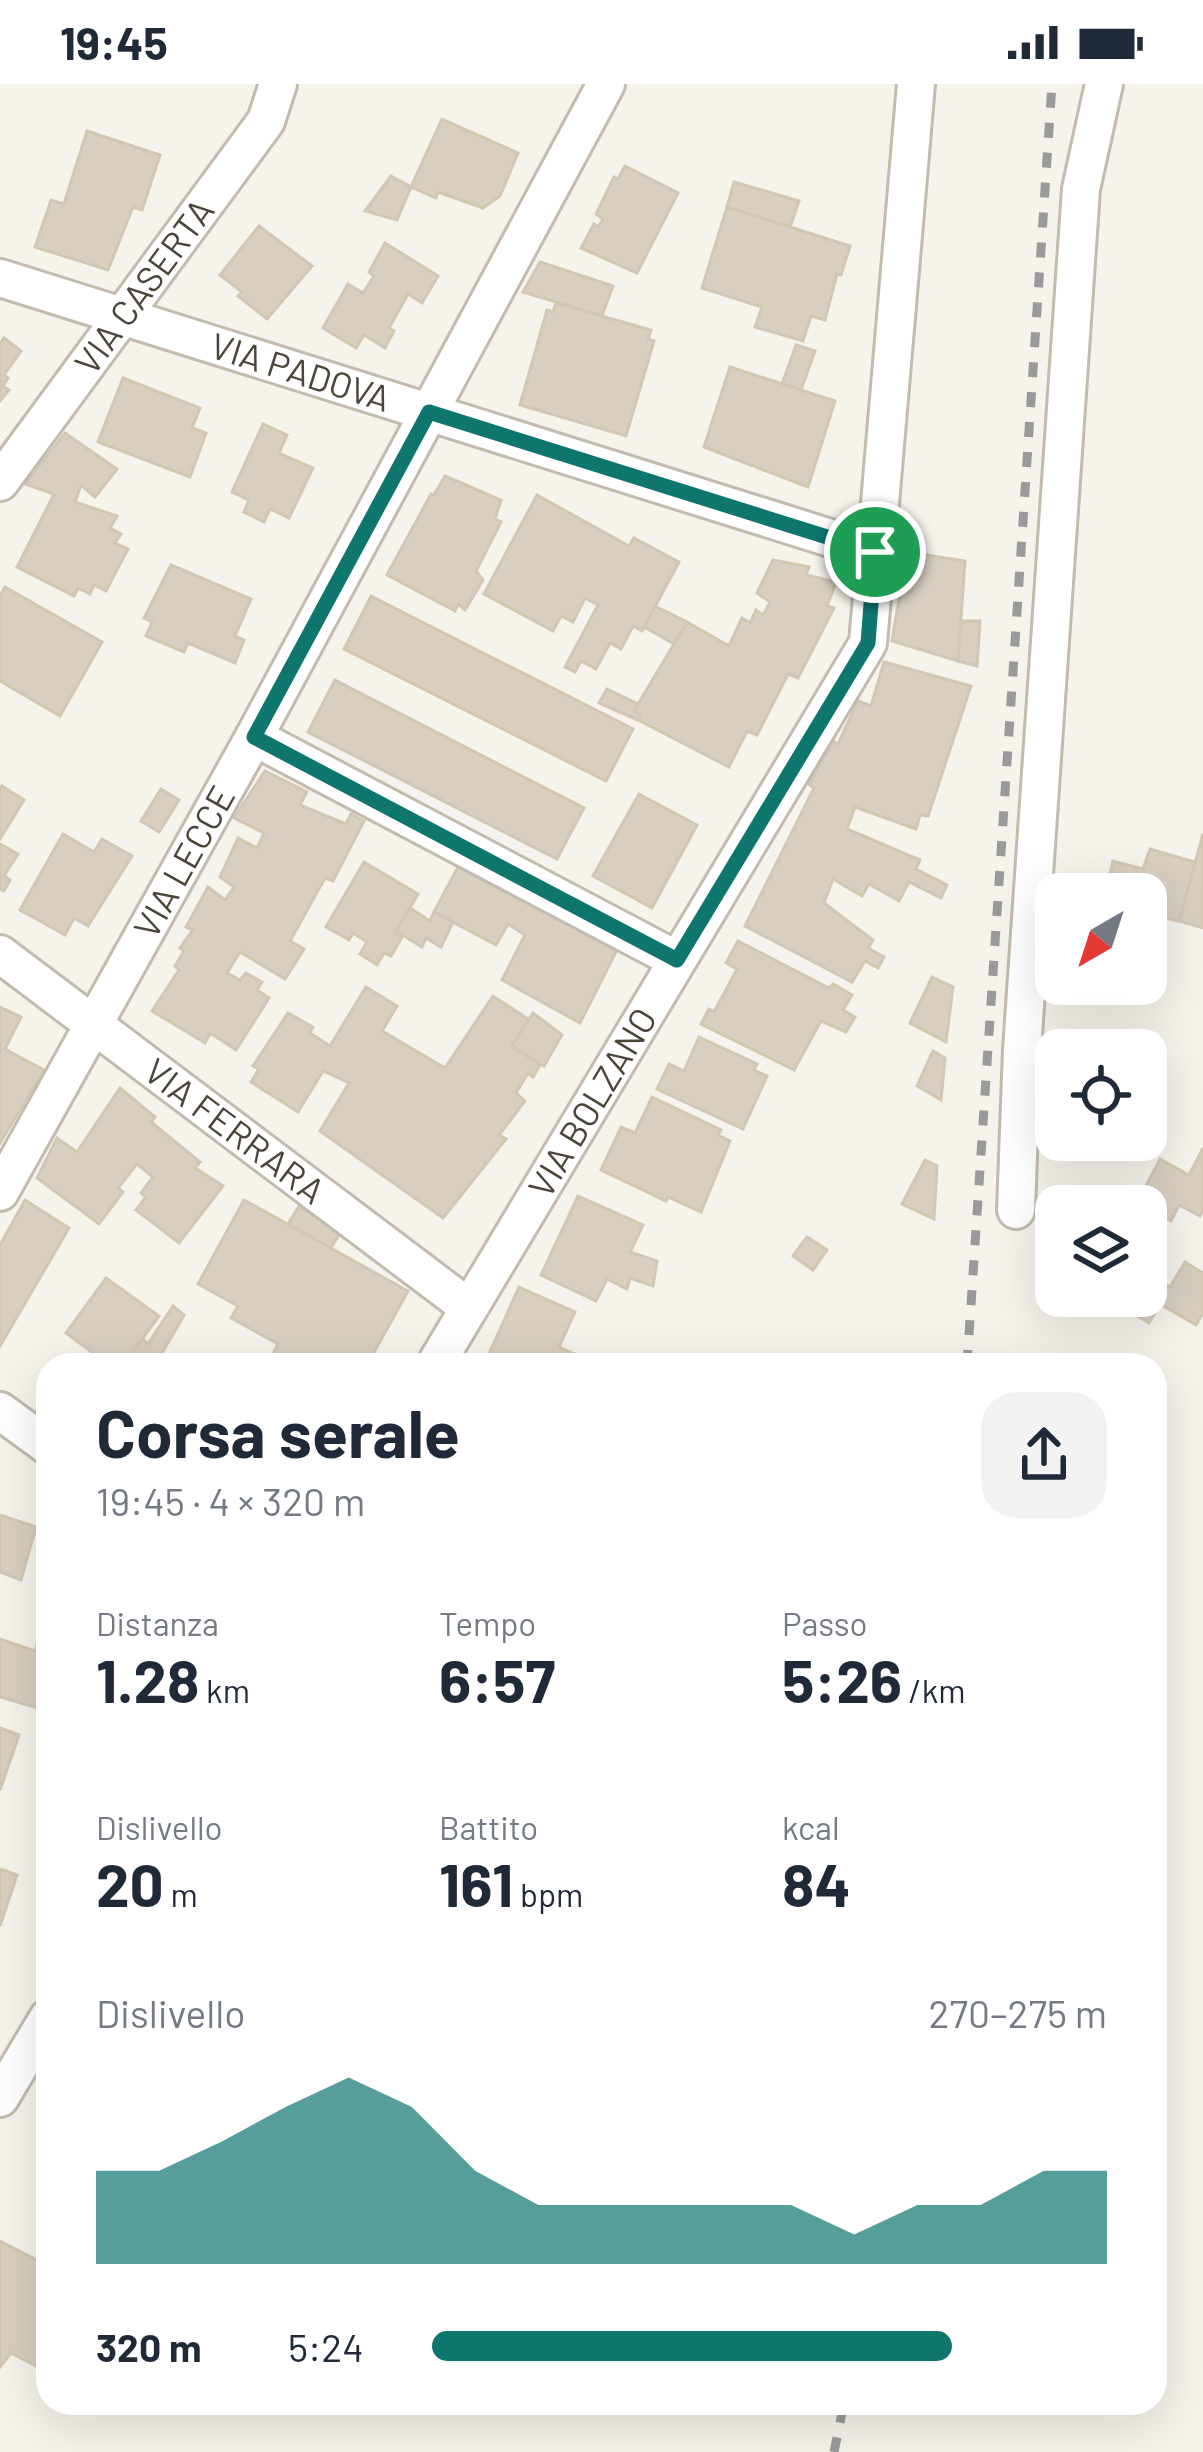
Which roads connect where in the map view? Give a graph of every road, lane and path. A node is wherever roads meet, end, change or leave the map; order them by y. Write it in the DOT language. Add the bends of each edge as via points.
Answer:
graph roads {
  1 [pos="278,84"];
  2 [pos="606,84"];
  3 [pos="916,84"];
  4 [pos="1104,84"];
  5 [pos="0,278"];
  6 [pos="122,316"];
  7 [pos="429,412"];
  8 [pos="0,482"];
  9 [pos="875,552"];
  10 [pos="254,737"];
  11 [pos="0,954"];
  12 [pos="677,960"];
  13 [pos="94,1025"];
  14 [pos="0,1192"];
  15 [pos="1016,1210"];
  16 [pos="468,1307"];
  17 [pos="442,1353"];
  18 [pos="0,1411"];
  19 [pos="36,1437"];
  20 [pos="36,2038"];
  21 [pos="0,2098"];
  1 -- 6 [label="street, VIA CASERTA" via="266,121"];
  2 -- 7 [label="street, VIA LECCE"];
  3 -- 9 [label="street, VIA BOLZANO"];
  4 -- 15 [label="street" via="1079,212"];
  5 -- 6 [label="street, VIA PADOVA"];
  6 -- 7 [label="street, VIA PADOVA"];
  6 -- 8 [label="street, VIA CASERTA"];
  7 -- 9 [label="street, VIA PADOVA"];
  7 -- 10 [label="street, VIA LECCE"];
  9 -- 12 [label="street, VIA BOLZANO" via="868,643"];
  10 -- 12 [label="street"];
  10 -- 13 [label="street, VIA LECCE"];
  11 -- 13 [label="street, VIA FERRARA"];
  12 -- 16 [label="street, VIA BOLZANO"];
  13 -- 14 [label="street, VIA LECCE"];
  13 -- 16 [label="street, VIA FERRARA"];
  16 -- 17 [label="street, VIA BOLZANO"];
  18 -- 19 [label="street"];
  20 -- 21 [label="street"];
}
